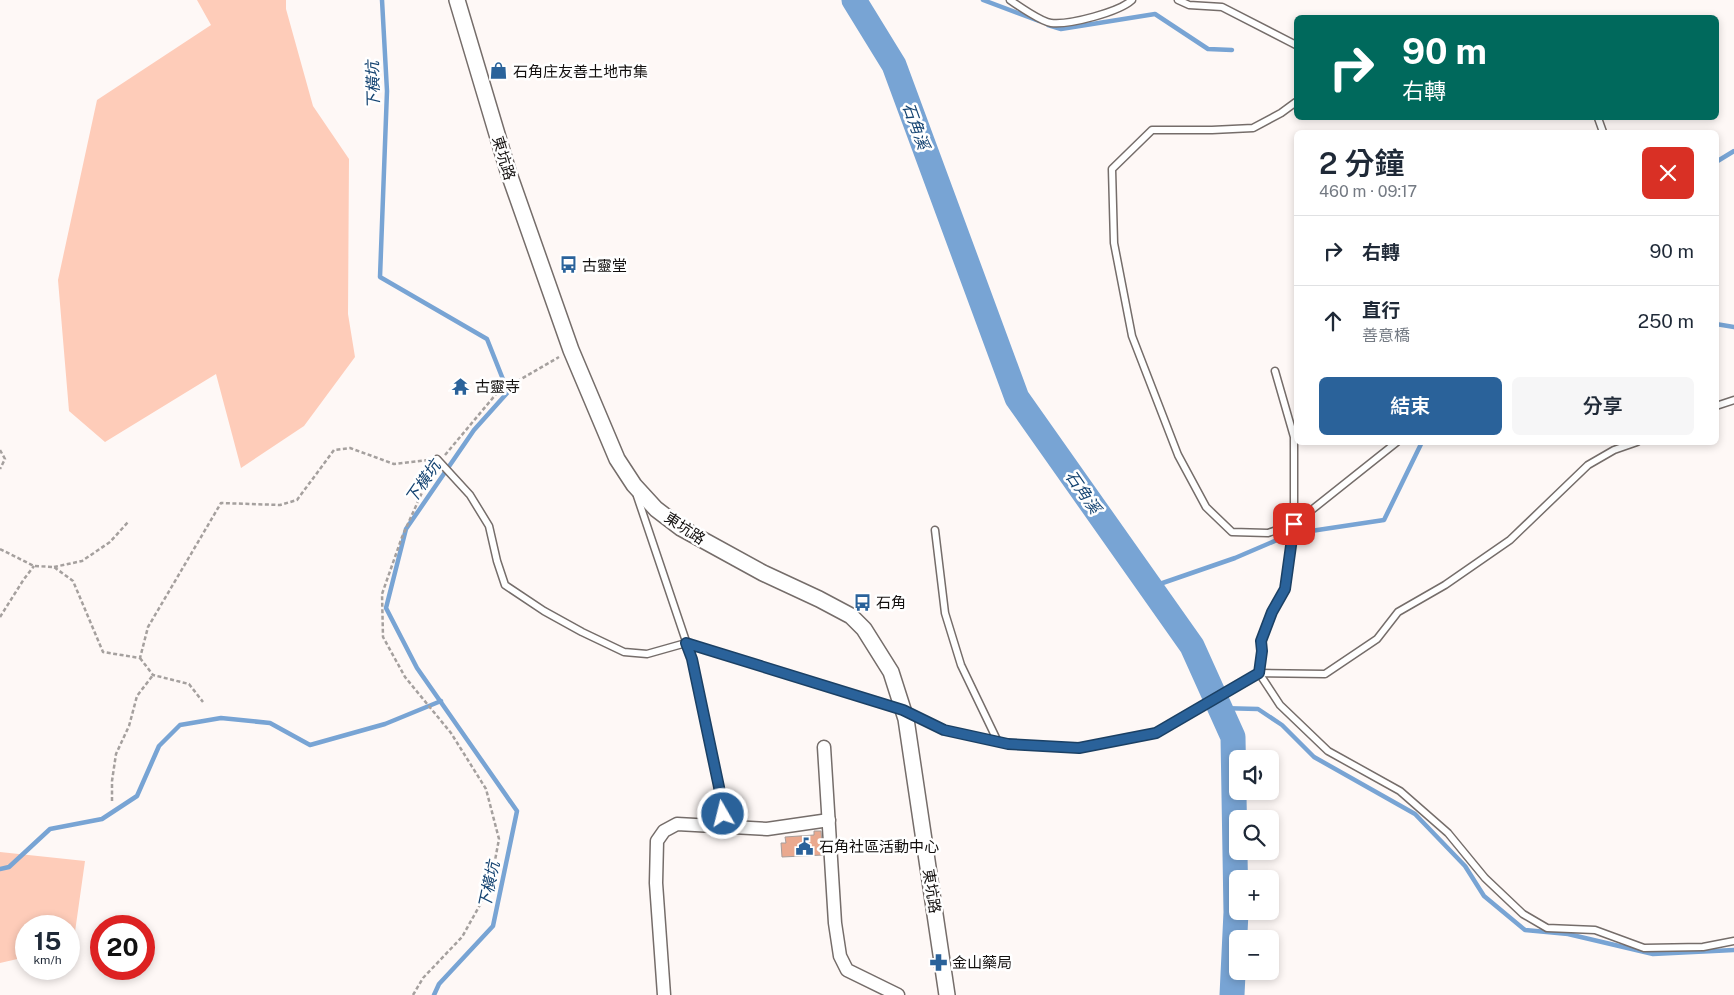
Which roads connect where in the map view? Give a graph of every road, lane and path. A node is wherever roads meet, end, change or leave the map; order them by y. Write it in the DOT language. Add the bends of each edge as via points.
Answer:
graph roads {
  1 [pos="456,0"];
  2 [pos="1010,0"];
  3 [pos="1132,0"];
  4 [pos="1178,0"];
  5 [pos="1294,44"];
  6 [pos="1294,103"];
  7 [pos="571,350"];
  8 [pos="1275,371"];
  9 [pos="1734,400"];
  10 [pos="1719,405"];
  11 [pos="1393,445"];
  12 [pos="1628,445"];
  13 [pos="0,450"];
  14 [pos="439,461"];
  15 [pos="0,469"];
  16 [pos="634,485"];
  17 [pos="129,521"];
  18 [pos="1294,524"];
  19 [pos="936,530"];
  20 [pos="0,549"];
  21 [pos="34,566"];
  22 [pos="54,567"];
  23 [pos="0,617"];
  24 [pos="686,643"];
  25 [pos="140,658"];
  26 [pos="1259,673"];
  27 [pos="154,675"];
  28 [pos="203,702"];
  29 [pos="903,710"];
  30 [pos="998,742"];
  31 [pos="824,747"];
  32 [pos="112,801"];
  33 [pos="829,820"];
  34 [pos="725,828"];
  35 [pos="1734,941"];
  36 [pos="413,995"];
  37 [pos="664,995"];
  38 [pos="898,995"];
  39 [pos="948,995"];
  1 -- 7 [label="street, 東坑路" via="508,171"];
  2 -- 3 [label="lane" via="1049,23 1076,22 1125,7"];
  4 -- 5 [label="lane" via="1189,5 1222,7"];
  6 -- 18 [label="lane" via="1252,128 1152,130 1112,169 1114,243 1132,336 1178,455 1206,507 1232,532 1268,533"];
  7 -- 14 [label="path" via="498,393"];
  7 -- 16 [label="street, 東坑路" via="617,459"];
  8 -- 18 [label="lane" via="1294,437"];
  9 -- 10 [label="lane"];
  11 -- 18 [label="lane"];
  12 -- 26 [label="lane" via="1588,465 1510,540 1445,585 1398,612 1377,639 1324,674"];
  13 -- 15 [label="path" via="5,459"];
  14 -- 24 [label="lane" via="470,495 489,526 506,585 544,611 624,652 646,654"];
  14 -- 25 [label="path" via="394,464 350,448 334,450 297,500 280,505 220,503 148,627"];
  14 -- 36 [label="path" via="402,537 382,594 383,637 405,677 451,734 486,789 499,838 490,887 462,937 423,978"];
  16 -- 24 [label="lane"];
  16 -- 29 [label="street, 東坑路" via="681,528 851,616 864,629 891,672"];
  17 -- 22 [label="path" via="110,542 82,561"];
  18 -- 26 [label="lane" via="1285,589 1261,641"];
  19 -- 30 [label="lane" via="945,614 961,665"];
  20 -- 21 [label="path"];
  21 -- 22 [label="path"];
  21 -- 23 [label="path"];
  22 -- 25 [label="path" via="72,581 103,652"];
  24 -- 29 [label="lane"];
  24 -- 34 [label="lane" via="719,787"];
  25 -- 27 [label="path"];
  26 -- 30 [label="lane" via="1156,733 1079,748"];
  26 -- 35 [label="lane" via="1280,705 1328,751 1400,791 1448,833 1485,878 1523,914 1547,928 1595,930 1644,948 1703,947"];
  27 -- 28 [label="path" via="189,684"];
  27 -- 32 [label="path" via="137,696 129,726 116,754"];
  29 -- 30 [label="lane" via="944,730"];
  29 -- 39 [label="street, 東坑路"];
  31 -- 33 [label="street"];
  33 -- 34 [label="street" via="767,830"];
  33 -- 38 [label="street" via="834,923 840,956 846,970"];
  34 -- 37 [label="street" via="677,824 664,831 657,841 656,883"];
}
